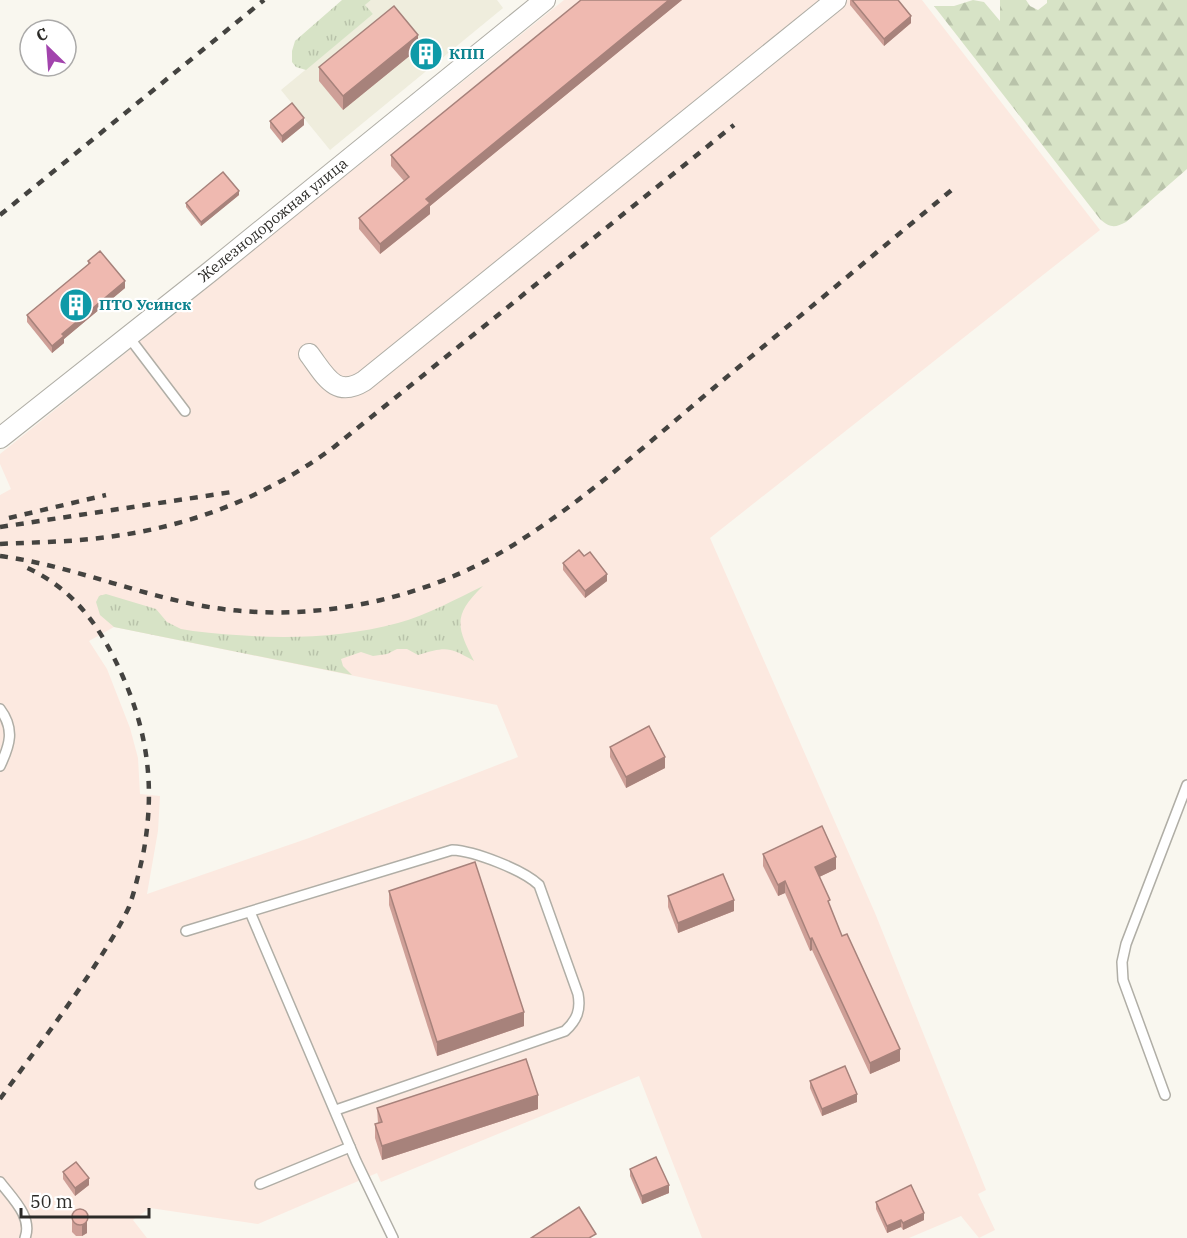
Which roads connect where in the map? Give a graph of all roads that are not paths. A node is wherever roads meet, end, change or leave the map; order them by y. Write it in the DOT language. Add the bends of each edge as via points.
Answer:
graph roads {
  1 [pos="545,0"];
  2 [pos="836,0"];
  3 [pos="128,336"];
  4 [pos="309,354"];
  5 [pos="185,411"];
  6 [pos="0,438"];
  7 [pos="0,709"];
  8 [pos="0,766"];
  9 [pos="1187,785"];
  10 [pos="250,912"];
  11 [pos="186,931"];
  12 [pos="1165,1095"];
  13 [pos="336,1110"];
  14 [pos="351,1147"];
  15 [pos="0,1182"];
  16 [pos="260,1184"];
  17 [pos="25,1238"];
  18 [pos="393,1238"];
  1 -- 3 [label="street, Железнодорожная улица"];
  2 -- 4 [label="street" via="364,381 339,387"];
  3 -- 5 [label="lane"];
  3 -- 6 [label="street, Железнодорожная улица"];
  7 -- 8 [label="lane" via="11,729 10,743"];
  9 -- 12 [label="lane" via="1122,962 1123,980"];
  10 -- 11 [label="lane"];
  10 -- 13 [label="lane"];
  10 -- 13 [label="lane" via="452,850 472,852 530,877 544,896 579,994 580,1004 566,1031"];
  13 -- 14 [label="lane"];
  14 -- 16 [label="lane"];
  14 -- 18 [label="lane"];
  15 -- 17 [label="lane" via="25,1216 29,1226"];
}
